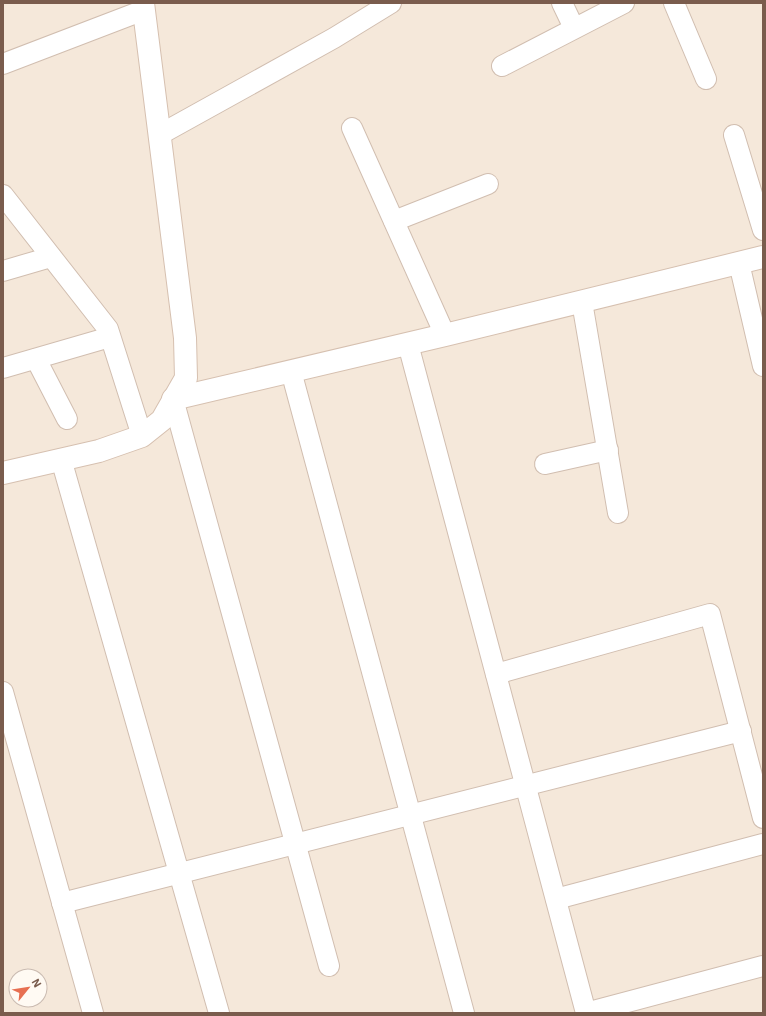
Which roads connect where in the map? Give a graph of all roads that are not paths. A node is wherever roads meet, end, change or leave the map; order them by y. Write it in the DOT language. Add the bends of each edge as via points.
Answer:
graph roads {
  1 [pos="391,3"];
  2 [pos="562,3"];
  3 [pos="624,3"];
  4 [pos="674,3"];
  5 [pos="144,7"];
  6 [pos="574,28"];
  7 [pos="3,64"];
  8 [pos="502,66"];
  9 [pos="706,79"];
  10 [pos="352,128"];
  11 [pos="159,135"];
  12 [pos="734,135"];
  13 [pos="488,184"];
  14 [pos="3,195"];
  15 [pos="394,221"];
  16 [pos="763,230"];
  17 [pos="51,257"];
  18 [pos="763,257"];
  19 [pos="740,263"];
  20 [pos="3,271"];
  21 [pos="582,302"];
  22 [pos="445,335"];
  23 [pos="110,337"];
  24 [pos="408,344"];
  25 [pos="36,359"];
  26 [pos="763,366"];
  27 [pos="3,368"];
  28 [pos="291,371"];
  29 [pos="173,399"];
  30 [pos="67,419"];
  31 [pos="142,436"];
  32 [pos="608,450"];
  33 [pos="61,459"];
  34 [pos="545,464"];
  35 [pos="3,472"];
  36 [pos="618,514"];
  37 [pos="496,674"];
  38 [pos="3,692"];
  39 [pos="740,731"];
  40 [pos="526,786"];
  41 [pos="410,815"];
  42 [pos="763,818"];
  43 [pos="296,844"];
  44 [pos="763,844"];
  45 [pos="179,873"];
  46 [pos="556,899"];
  47 [pos="62,903"];
  48 [pos="329,966"];
  49 [pos="763,966"];
  50 [pos="459,1012"];
  51 [pos="93,1013"];
  52 [pos="219,1013"];
  53 [pos="586,1013"];
  1 -- 11 [label="street" via="334,38"];
  2 -- 6 [label="street"];
  3 -- 6 [label="street"];
  4 -- 9 [label="street"];
  5 -- 7 [label="street"];
  5 -- 11 [label="street"];
  6 -- 8 [label="street"];
  10 -- 15 [label="street"];
  11 -- 29 [label="street" via="185,338 186,378"];
  12 -- 16 [label="street"];
  13 -- 15 [label="street"];
  14 -- 17 [label="street"];
  15 -- 22 [label="street"];
  17 -- 20 [label="street"];
  17 -- 23 [label="street" via="108,329"];
  18 -- 19 [label="street"];
  19 -- 21 [label="street"];
  19 -- 26 [label="street"];
  21 -- 22 [label="street"];
  21 -- 32 [label="street"];
  22 -- 24 [label="street"];
  23 -- 25 [label="street"];
  23 -- 31 [label="street"];
  24 -- 28 [label="street"];
  24 -- 37 [label="street"];
  25 -- 27 [label="street"];
  25 -- 30 [label="street"];
  28 -- 29 [label="street"];
  28 -- 41 [label="street"];
  29 -- 31 [label="street" via="162,420"];
  29 -- 43 [label="street"];
  31 -- 33 [label="street" via="99,451"];
  32 -- 34 [label="street"];
  32 -- 36 [label="street"];
  33 -- 35 [label="street"];
  33 -- 45 [label="street"];
  37 -- 39 [label="street" via="710,614"];
  37 -- 40 [label="street"];
  38 -- 47 [label="street"];
  39 -- 40 [label="street"];
  39 -- 42 [label="street"];
  40 -- 41 [label="street"];
  40 -- 46 [label="street"];
  41 -- 43 [label="street"];
  41 -- 50 [label="street"];
  43 -- 45 [label="street"];
  43 -- 48 [label="street"];
  44 -- 46 [label="street"];
  45 -- 47 [label="street"];
  45 -- 52 [label="street"];
  46 -- 53 [label="street"];
  47 -- 51 [label="street"];
  49 -- 53 [label="street"];
}
